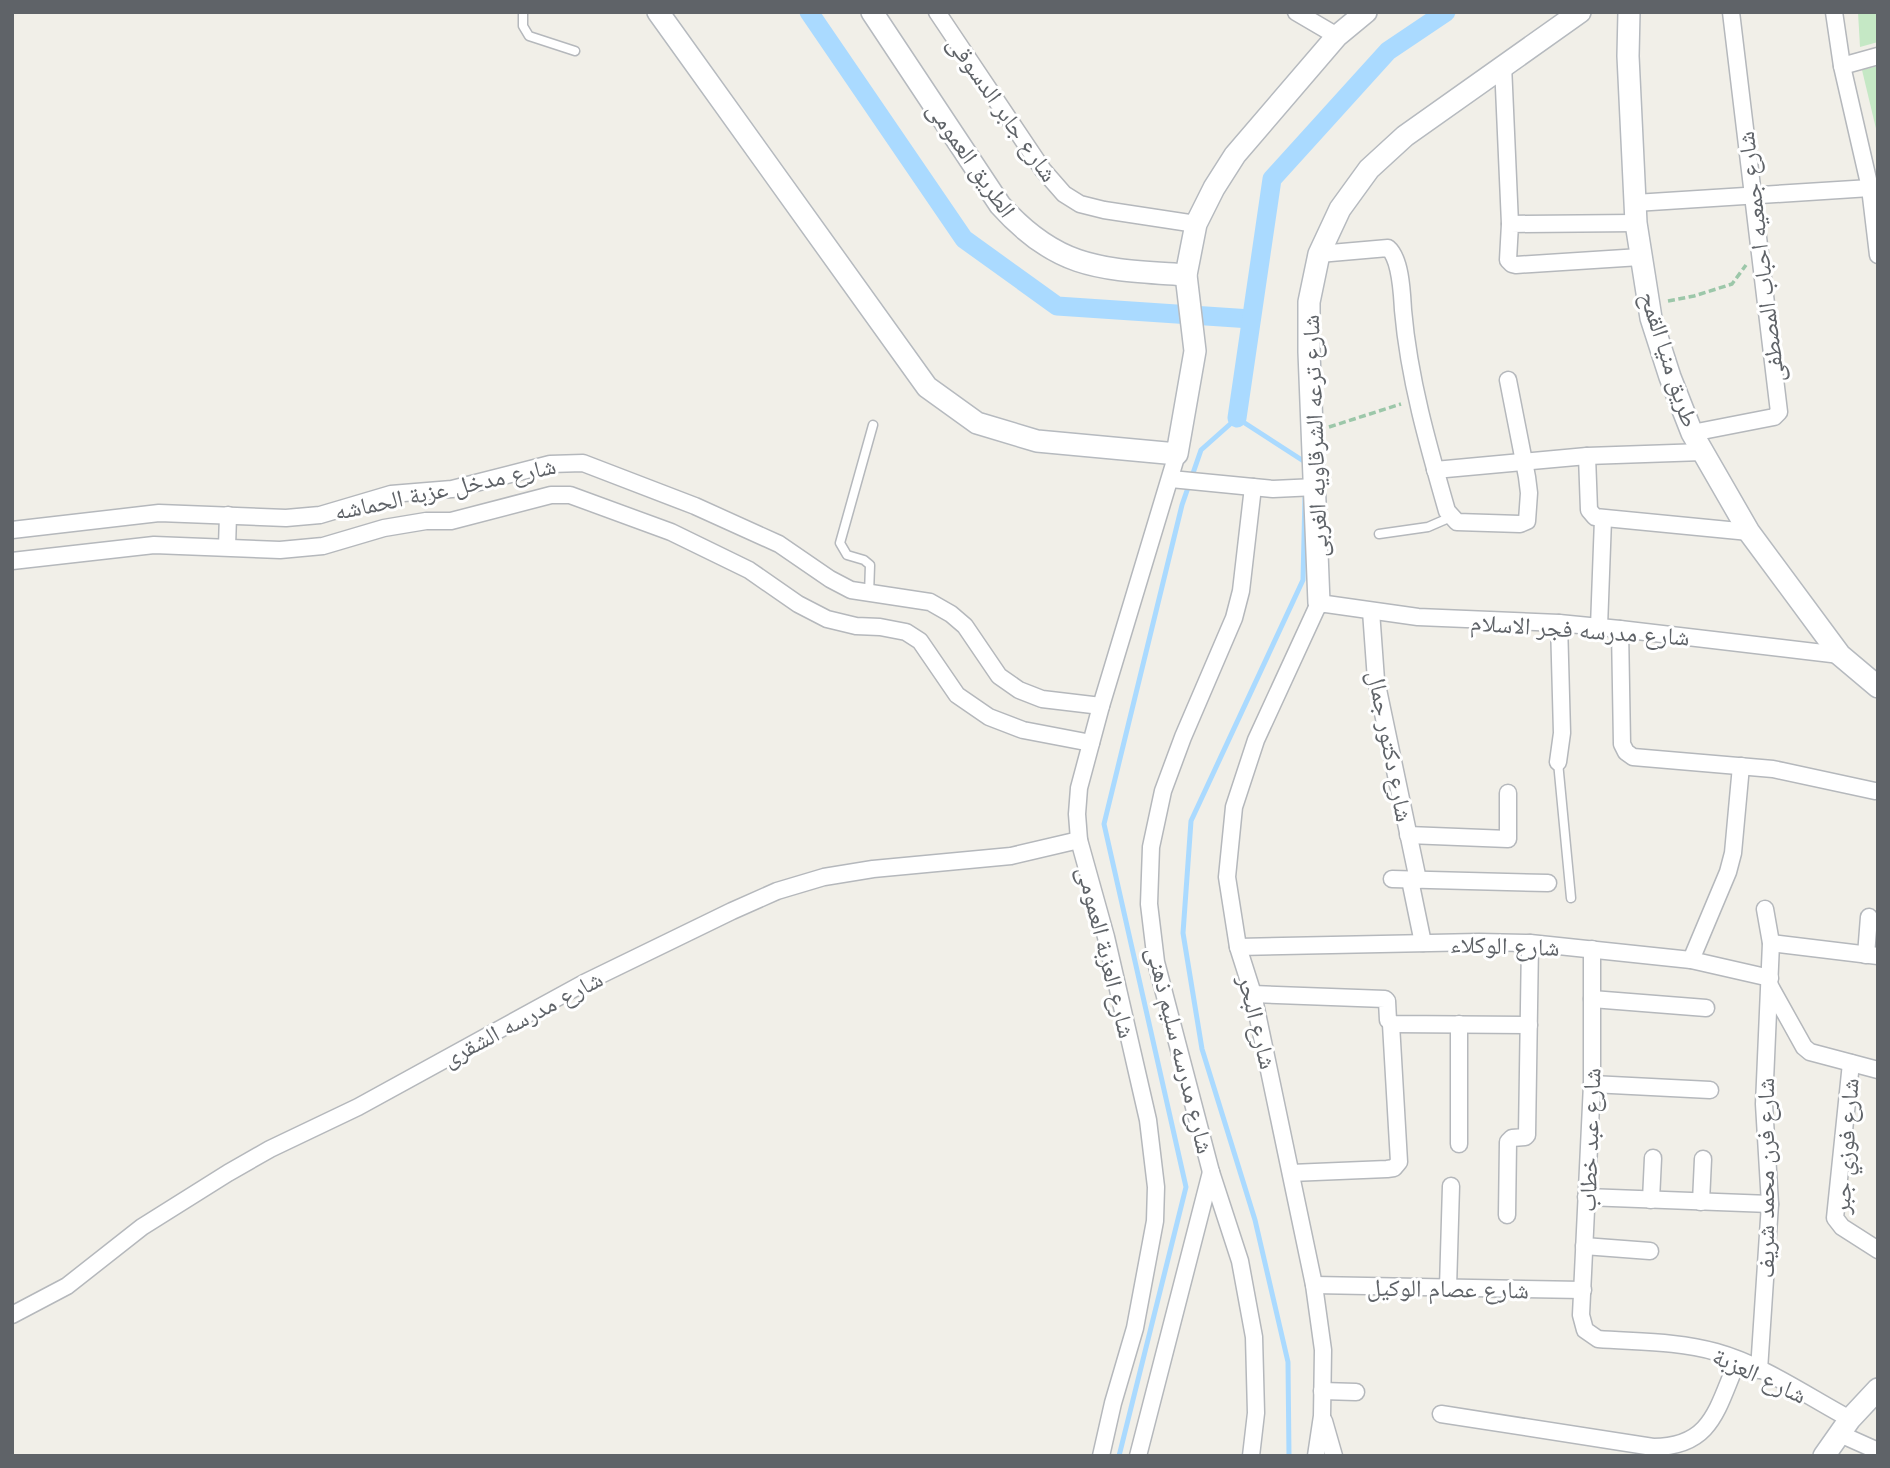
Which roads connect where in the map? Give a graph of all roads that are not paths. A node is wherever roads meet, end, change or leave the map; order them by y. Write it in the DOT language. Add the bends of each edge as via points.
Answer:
graph roads {
  1 [pos="523,12"];
  2 [pos="657,12"];
  3 [pos="872,12"];
  4 [pos="937,12"];
  5 [pos="1296,12"];
  6 [pos="1366,12"];
  7 [pos="1580,12"];
  8 [pos="1629,12"];
  9 [pos="1731,12"];
  10 [pos="1834,12"];
  11 [pos="1337,36"];
  12 [pos="575,51"];
  13 [pos="1878,56"];
  14 [pos="1503,65"];
  15 [pos="1842,66"];
  16 [pos="1870,188"];
  17 [pos="1753,196"];
  18 [pos="1636,213"];
  19 [pos="1196,224"];
  20 [pos="1510,224"];
  21 [pos="1319,254"];
  22 [pos="1878,255"];
  23 [pos="1640,257"];
  24 [pos="1186,275"];
  25 [pos="1508,380"];
  26 [pos="873,425"];
  27 [pos="1692,433"];
  28 [pos="1703,452"];
  29 [pos="1177,454"];
  30 [pos="1587,456"];
  31 [pos="1524,462"];
  32 [pos="1435,470"];
  33 [pos="1173,479"];
  34 [pos="1253,486"];
  35 [pos="1316,487"];
  36 [pos="376,502"];
  37 [pos="1451,517"];
  38 [pos="228,518"];
  39 [pos="1603,519"];
  40 [pos="384,526"];
  41 [pos="12,530"];
  42 [pos="1749,533"];
  43 [pos="1379,534"];
  44 [pos="227,543"];
  45 [pos="12,561"];
  46 [pos="869,594"];
  47 [pos="1320,603"];
  48 [pos="1371,611"];
  49 [pos="1559,623"];
  50 [pos="1599,627"];
  51 [pos="1620,629"];
  52 [pos="1840,655"];
  53 [pos="1878,687"];
  54 [pos="1101,706"];
  55 [pos="1091,743"];
  56 [pos="1558,762"];
  57 [pos="1741,766"];
  58 [pos="1875,791"];
  59 [pos="1508,793"];
  60 [pos="1408,835"];
  61 [pos="1079,840"];
  62 [pos="1392,879"];
  63 [pos="1414,880"];
  64 [pos="1548,883"];
  65 [pos="1571,898"];
  66 [pos="1765,909"];
  67 [pos="1869,917"];
  68 [pos="1423,943"];
  69 [pos="1530,943"];
  70 [pos="1771,943"];
  71 [pos="1238,947"];
  72 [pos="1592,949"];
  73 [pos="1872,955"];
  74 [pos="1690,960"];
  75 [pos="1770,982"];
  76 [pos="1253,994"];
  77 [pos="1592,999"];
  78 [pos="1706,1007"];
  79 [pos="1391,1024"];
  80 [pos="1460,1024"];
  81 [pos="1528,1025"];
  82 [pos="1851,1063"];
  83 [pos="1878,1069"];
  84 [pos="1592,1084"];
  85 [pos="1710,1090"];
  86 [pos="1459,1144"];
  87 [pos="1653,1158"];
  88 [pos="1703,1159"];
  89 [pos="1211,1172"];
  90 [pos="1292,1173"];
  91 [pos="1451,1186"];
  92 [pos="1586,1197"];
  93 [pos="1651,1200"];
  94 [pos="1701,1202"];
  95 [pos="1770,1205"];
  96 [pos="1507,1215"];
  97 [pos="1584,1246"];
  98 [pos="1878,1250"];
  99 [pos="1650,1251"];
  100 [pos="1314,1285"];
  101 [pos="1448,1287"];
  102 [pos="1583,1290"];
  103 [pos="12,1315"];
  104 [pos="1585,1330"];
  105 [pos="1738,1360"];
  106 [pos="1759,1370"];
  107 [pos="1878,1389"];
  108 [pos="1322,1391"];
  109 [pos="1356,1392"];
  110 [pos="1441,1414"];
  111 [pos="1322,1416"];
  112 [pos="1845,1426"];
  113 [pos="1878,1451"];
  114 [pos="1101,1456"];
  115 [pos="1138,1456"];
  116 [pos="1251,1456"];
  117 [pos="1316,1456"];
  118 [pos="1334,1456"];
  119 [pos="1824,1456"];
  1 -- 12 [label="lane" via="529,36"];
  2 -- 29 [label="street" via="927,387 977,423 1037,441"];
  3 -- 24 [label="street, الطريق العمومى" via="1000,205 1019,226 1065,257 1094,266"];
  4 -- 19 [label="street, شارع جابر الدسوقى" via="1064,194 1104,210"];
  5 -- 11 [label="street"];
  6 -- 11 [label="street"];
  7 -- 14 [label="street, شارع ترعه الشرقاويه الغربى"];
  8 -- 18 [label="street, طريق منيا القمح"];
  9 -- 17 [label="street, شارع جمعيه احباب المصطفى"];
  10 -- 15 [label="street"];
  11 -- 19 [label="street" via="1235,155"];
  13 -- 15 [label="street"];
  14 -- 20 [label="street"];
  14 -- 21 [label="street, شارع ترعه الشرقاويه الغربى" via="1405,136 1368,169 1340,209"];
  15 -- 16 [label="street"];
  16 -- 17 [label="street"];
  16 -- 22 [label="street"];
  17 -- 18 [label="street"];
  17 -- 27 [label="street, شارع جمعيه احباب المصطفى" via="1779,412 1774,417"];
  18 -- 20 [label="street"];
  18 -- 23 [label="street, طريق منيا القمح"];
  19 -- 24 [label="street"];
  20 -- 23 [label="street" via="1511,264"];
  21 -- 32 [label="street" via="1388,248 1392,252 1401,280 1417,399"];
  21 -- 35 [label="street, شارع ترعه الشرقاويه الغربى" via="1309,302"];
  23 -- 27 [label="street, طريق منيا القمح" via="1670,377"];
  24 -- 29 [label="street" via="1195,351"];
  25 -- 31 [label="street"];
  26 -- 46 [label="lane" via="840,544 847,555 870,565"];
  27 -- 28 [label="street, طريق منيا القمح"];
  28 -- 30 [label="street"];
  28 -- 42 [label="street, طريق منيا القمح"];
  29 -- 33 [label="street, شارع العزبة العمومى"];
  30 -- 31 [label="street"];
  30 -- 39 [label="street" via="1588,510"];
  31 -- 32 [label="street"];
  31 -- 37 [label="street" via="1529,493 1524,524 1465,524"];
  32 -- 37 [label="street"];
  33 -- 34 [label="street"];
  33 -- 54 [label="street, شارع العزبة العمومى"];
  34 -- 35 [label="street"];
  34 -- 89 [label="street, شارع مدرسه سليم ذهنى" via="1234,618 1163,791 1152,847 1149,904 1156,961"];
  35 -- 47 [label="street, شارع ترعه الشرقاويه الغربى"];
  36 -- 38 [label="street, شارع مدخل عزبة الحماشه" via="320,515"];
  36 -- 40 [label="street"];
  36 -- 46 [label="street, شارع مدخل عزبة الحماشه" via="429,489 452,489 550,464 583,463 779,544 830,579"];
  37 -- 43 [label="lane" via="1427,527"];
  38 -- 41 [label="street, شارع مدخل عزبة الحماشه" via="159,513"];
  38 -- 44 [label="street"];
  39 -- 42 [label="street"];
  39 -- 50 [label="street"];
  40 -- 44 [label="street, شارع مدخل عزبة الحماشه" via="323,546 280,550"];
  40 -- 55 [label="street, شارع مدخل عزبة الحماشه" via="451,520 551,495 570,495 671,532 749,570 827,619 906,632 920,641 957,695 989,717 1023,730"];
  42 -- 52 [label="street, طريق منيا القمح"];
  44 -- 45 [label="street, شارع مدخل عزبة الحماشه" via="154,545"];
  46 -- 54 [label="street, شارع مدخل عزبة الحماشه" via="930,602 951,614 965,626 999,676 1019,690 1042,699"];
  47 -- 48 [label="street, شارع مدرسه فجر الاسلام"];
  47 -- 71 [label="street, شارع البحر" via="1256,740 1234,807 1227,877"];
  48 -- 49 [label="street, شارع مدرسه فجر الاسلام" via="1465,621"];
  48 -- 60 [label="street, شارع دكتور جمال" via="1376,680"];
  49 -- 50 [label="street, شارع مدرسه فجر الاسلام"];
  49 -- 56 [label="street" via="1562,723"];
  50 -- 51 [label="street, شارع مدرسه فجر الاسلام"];
  51 -- 52 [label="street, شارع مدرسه فجر الاسلام"];
  51 -- 57 [label="street" via="1622,744 1626,752 1633,757"];
  52 -- 53 [label="street, طريق منيا القمح"];
  54 -- 55 [label="street, شارع العزبة العمومى"];
  55 -- 61 [label="street, شارع العزبة العمومى" via="1079,788"];
  56 -- 65 [label="lane"];
  57 -- 58 [label="street"];
  57 -- 74 [label="street" via="1733,853"];
  59 -- 60 [label="street" via="1508,839"];
  60 -- 63 [label="street, شارع دكتور جمال"];
  61 -- 103 [label="street, شارع مدرسه الشقرى" via="1011,856 824,877 732,911 584,983 228,1173 142,1227 67,1286"];
  61 -- 114 [label="street, شارع العزبة العمومى" via="1148,1120 1156,1187 1155,1221 1135,1328"];
  62 -- 63 [label="street"];
  63 -- 64 [label="street"];
  63 -- 68 [label="street, شارع دكتور جمال"];
  66 -- 70 [label="street, شارع فرن محمد شريف"];
  67 -- 73 [label="street"];
  68 -- 69 [label="street, شارع الوكلاء"];
  68 -- 71 [label="street, شارع الوكلاء"];
  69 -- 72 [label="street, شارع الوكلاء"];
  69 -- 81 [label="street"];
  70 -- 73 [label="street"];
  70 -- 75 [label="street, شارع فرن محمد شريف"];
  71 -- 76 [label="street, شارع البحر"];
  72 -- 74 [label="street, شارع الوكلاء"];
  72 -- 77 [label="street, شارع عبد خطاب"];
  74 -- 75 [label="street, شارع الوكلاء"];
  75 -- 82 [label="street" via="1804,1047"];
  75 -- 95 [label="street, شارع فرن محمد شريف" via="1764,1104"];
  76 -- 79 [label="street" via="1385,999"];
  76 -- 90 [label="street, شارع البحر"];
  77 -- 78 [label="street"];
  77 -- 84 [label="street, شارع عبد خطاب"];
  79 -- 80 [label="street"];
  79 -- 90 [label="street" via="1399,1162 1387,1170"];
  80 -- 81 [label="street"];
  80 -- 86 [label="street"];
  81 -- 96 [label="street" via="1527,1135 1508,1142"];
  82 -- 83 [label="street"];
  82 -- 98 [label="street, شارع فوزي جبر" via="1835,1218"];
  84 -- 85 [label="street"];
  84 -- 92 [label="street, شارع عبد خطاب"];
  87 -- 93 [label="street"];
  88 -- 94 [label="street"];
  89 -- 115 [label="street"];
  89 -- 116 [label="street, شارع مدرسه سليم ذهنى" via="1240,1261 1254,1336 1256,1413"];
  90 -- 100 [label="street, شارع البحر"];
  91 -- 101 [label="street"];
  92 -- 93 [label="street"];
  92 -- 97 [label="street, شارع عبد خطاب"];
  93 -- 94 [label="street"];
  94 -- 95 [label="street"];
  95 -- 106 [label="street, شارع فرن محمد شريف"];
  97 -- 99 [label="street"];
  97 -- 102 [label="street, شارع عبد خطاب"];
  100 -- 101 [label="street, شارع عصام الوكيل"];
  100 -- 108 [label="street, شارع البحر"];
  101 -- 102 [label="street, شارع عصام الوكيل"];
  102 -- 104 [label="street, شارع عبد خطاب" via="1581,1323"];
  104 -- 105 [label="street, شارع العزبة" via="1598,1339 1692,1347"];
  105 -- 106 [label="street, شارع العزبة"];
  105 -- 110 [label="street" via="1709,1424 1693,1439 1674,1447"];
  106 -- 112 [label="street, شارع العزبة"];
  107 -- 112 [label="street"];
  108 -- 109 [label="street"];
  108 -- 111 [label="street, شارع البحر"];
  111 -- 117 [label="street, شارع البحر"];
  111 -- 118 [label="street"];
  112 -- 113 [label="street, شارع العزبة"];
  112 -- 119 [label="street"];
}
